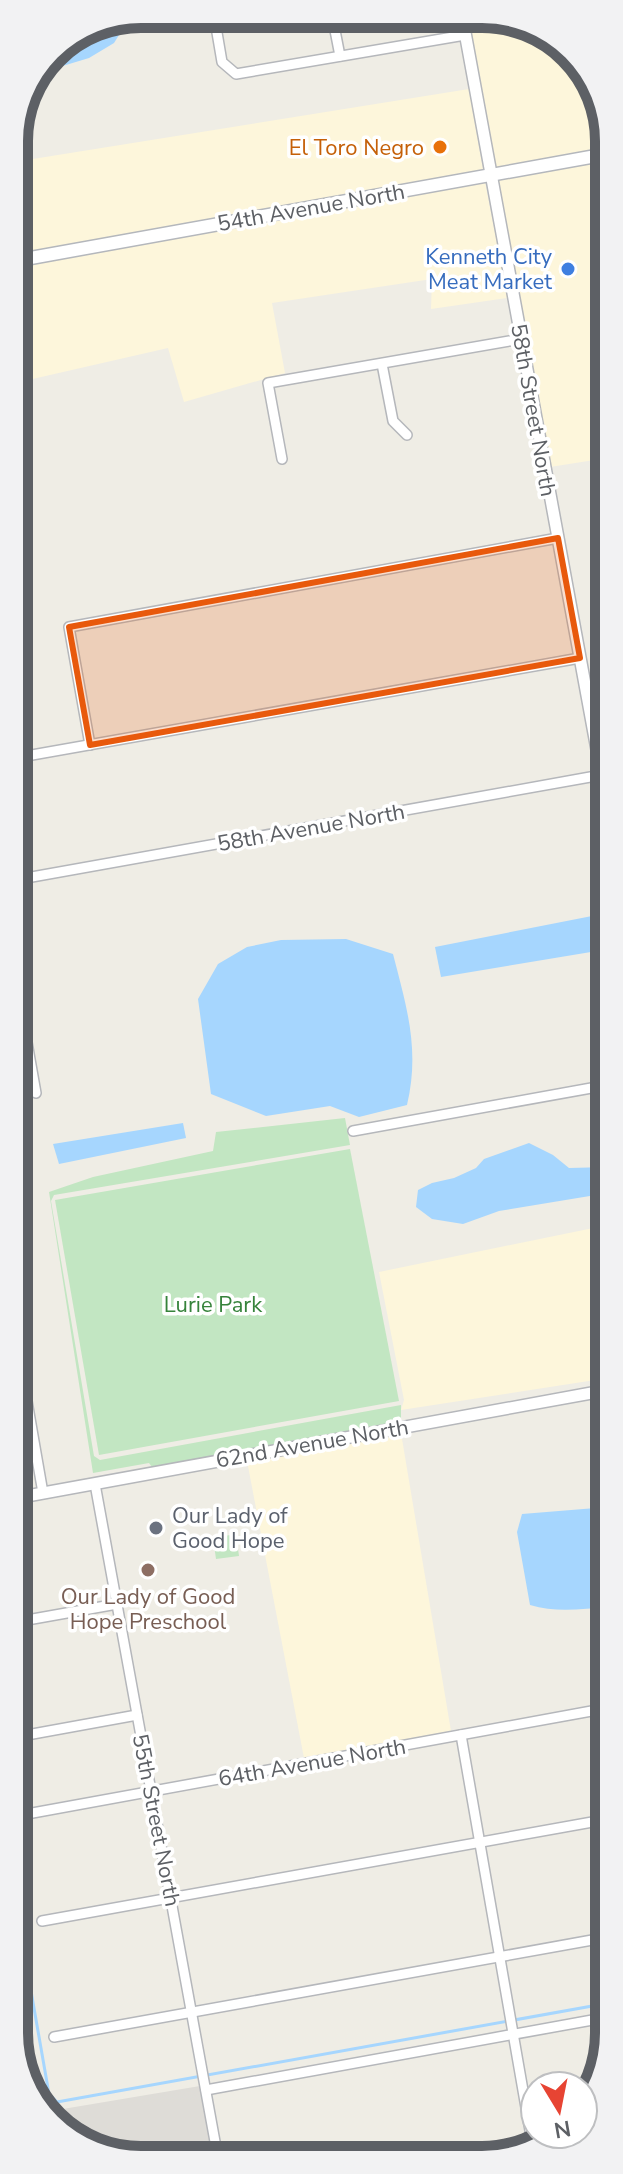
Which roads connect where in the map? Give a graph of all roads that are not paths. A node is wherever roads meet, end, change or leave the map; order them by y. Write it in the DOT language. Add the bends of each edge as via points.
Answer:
graph roads {
  1 [pos="216,28"];
  2 [pos="335,28"];
  3 [pos="464,28"];
  4 [pos="465,35"];
  5 [pos="340,56"];
  6 [pos="595,156"];
  7 [pos="489,175"];
  8 [pos="28,258"];
  9 [pos="521,339"];
  10 [pos="382,364"];
  11 [pos="407,435"];
  12 [pos="282,459"];
  13 [pos="558,538"];
  14 [pos="580,658"];
  15 [pos="595,728"];
  16 [pos="90,745"];
  17 [pos="28,756"];
  18 [pos="595,777"];
  19 [pos="28,878"];
  20 [pos="28,1048"];
  21 [pos="595,1087"];
  22 [pos="36,1093"];
  23 [pos="353,1131"];
  24 [pos="595,1392"];
  25 [pos="28,1412"];
  26 [pos="29,1418"];
  27 [pos="95,1484"];
  28 [pos="43,1493"];
  29 [pos="28,1496"];
  30 [pos="117,1604"];
  31 [pos="28,1620"];
  32 [pos="595,1710"];
  33 [pos="137,1715"];
  34 [pos="28,1735"];
  35 [pos="461,1735"];
  36 [pos="152,1791"];
  37 [pos="28,1814"];
  38 [pos="595,1821"];
  39 [pos="480,1842"];
  40 [pos="172,1898"];
  41 [pos="42,1921"];
  42 [pos="595,1939"];
  43 [pos="500,1956"];
  44 [pos="192,2011"];
  45 [pos="595,2019"];
  46 [pos="513,2030"];
  47 [pos="54,2037"];
  48 [pos="520,2070"];
  49 [pos="205,2087"];
  50 [pos="216,2146"];
  1 -- 5 [label="street" via="222,62 236,74"];
  2 -- 5 [label="street"];
  3 -- 4 [label="street, 58th Street North"];
  4 -- 5 [label="street"];
  4 -- 7 [label="street, 58th Street North"];
  6 -- 7 [label="main road, 54th Avenue North"];
  7 -- 8 [label="main road, 54th Avenue North"];
  7 -- 9 [label="street, 58th Street North"];
  9 -- 10 [label="street"];
  9 -- 13 [label="street, 58th Street North"];
  10 -- 11 [label="street" via="393,421"];
  10 -- 12 [label="street" via="268,383"];
  13 -- 14 [label="street, 58th Street North"];
  13 -- 16 [label="street" via="69,627"];
  14 -- 15 [label="street, 58th Street North"];
  14 -- 16 [label="street"];
  16 -- 17 [label="street"];
  18 -- 19 [label="street, 58th Avenue North"];
  20 -- 22 [label="street"];
  21 -- 23 [label="street"];
  24 -- 27 [label="street, 62nd Avenue North"];
  25 -- 26 [label="street"];
  26 -- 28 [label="street"];
  27 -- 28 [label="street, 62nd Avenue North"];
  27 -- 30 [label="street, 55th Street North"];
  28 -- 29 [label="street, 62nd Avenue North"];
  30 -- 31 [label="street"];
  30 -- 33 [label="street, 55th Street North"];
  32 -- 35 [label="street, 64th Avenue North"];
  33 -- 34 [label="street"];
  33 -- 36 [label="street, 55th Street North"];
  35 -- 36 [label="street, 64th Avenue North"];
  35 -- 39 [label="street"];
  36 -- 37 [label="street, 64th Avenue North"];
  36 -- 40 [label="street, 55th Street North"];
  38 -- 39 [label="street"];
  39 -- 40 [label="street"];
  39 -- 43 [label="street"];
  40 -- 41 [label="street"];
  40 -- 44 [label="street, 55th Street North"];
  42 -- 43 [label="street"];
  43 -- 44 [label="street"];
  43 -- 46 [label="street"];
  44 -- 47 [label="street"];
  44 -- 49 [label="street, 55th Street North"];
  45 -- 46 [label="street"];
  46 -- 48 [label="street"];
  46 -- 49 [label="street"];
  49 -- 50 [label="street, 55th Street North"];
}
